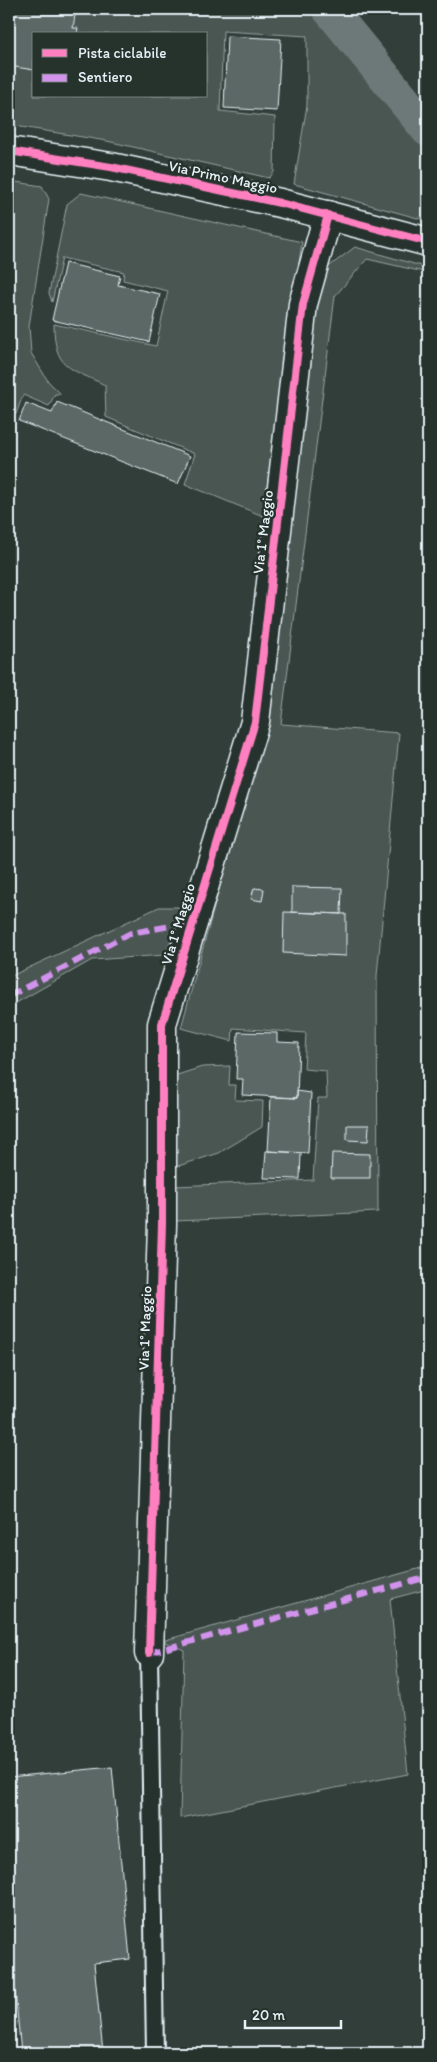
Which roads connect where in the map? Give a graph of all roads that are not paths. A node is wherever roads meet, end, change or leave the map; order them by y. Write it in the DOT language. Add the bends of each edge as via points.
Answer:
graph roads {
  1 [pos="9,151"];
  2 [pos="328,215"];
  3 [pos="428,242"];
  4 [pos="149,1653"];
  5 [pos="155,2053"];
  1 -- 2 [label="street, Via Primo Maggio" via="111,167"];
  2 -- 3 [label="street, Via Primo Maggio"];
  2 -- 4 [label="street, Via 1° Maggio" via="303,304 255,722 162,1024 162,1224"];
  4 -- 5 [label="lane"];
}
